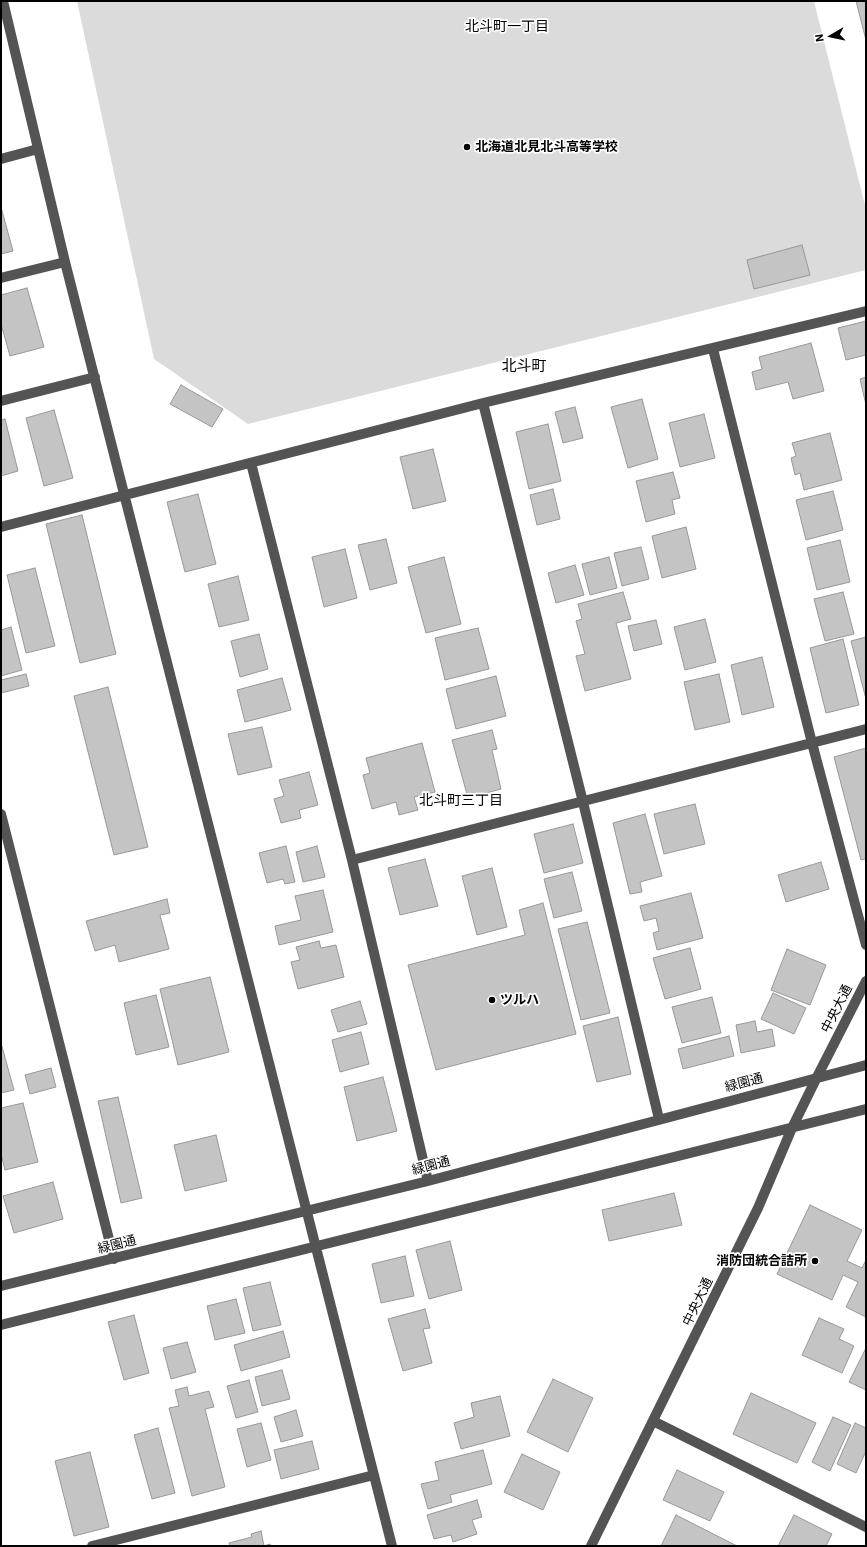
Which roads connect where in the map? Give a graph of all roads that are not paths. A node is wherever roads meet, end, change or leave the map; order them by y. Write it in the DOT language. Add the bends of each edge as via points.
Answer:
graph roads {
  1 [pos="3,1"];
  2 [pos="12,37"];
  3 [pos="1,40"];
  4 [pos="38,149"];
  5 [pos="1,159"];
  6 [pos="65,262"];
  7 [pos="1,278"];
  8 [pos="866,311"];
  9 [pos="713,349"];
  10 [pos="95,377"];
  11 [pos="1,401"];
  12 [pos="483,403"];
  13 [pos="251,463"];
  14 [pos="125,494"];
  15 [pos="1,527"];
  16 [pos="866,729"];
  17 [pos="812,743"];
  18 [pos="582,802"];
  19 [pos="1,814"];
  20 [pos="352,860"];
  21 [pos="866,945"];
  22 [pos="866,981"];
  23 [pos="866,1065"];
  24 [pos="817,1077"];
  25 [pos="866,1109"];
  26 [pos="659,1119"];
  27 [pos="792,1128"];
  28 [pos="428,1181"];
  29 [pos="307,1211"];
  30 [pos="316,1248"];
  31 [pos="114,1259"];
  32 [pos="1,1286"];
  33 [pos="1,1325"];
  34 [pos="653,1421"];
  35 [pos="374,1475"];
  36 [pos="866,1528"];
  37 [pos="92,1546"];
  38 [pos="392,1546"];
  39 [pos="592,1546"];
  1 -- 2 [label="street"];
  2 -- 3 [label="street"];
  2 -- 4 [label="street"];
  4 -- 5 [label="street"];
  4 -- 6 [label="street"];
  6 -- 7 [label="street"];
  6 -- 10 [label="street"];
  8 -- 9 [label="street"];
  9 -- 12 [label="street"];
  9 -- 17 [label="street"];
  10 -- 11 [label="street"];
  10 -- 14 [label="street"];
  12 -- 13 [label="street"];
  12 -- 18 [label="street"];
  13 -- 14 [label="street"];
  13 -- 20 [label="street"];
  14 -- 15 [label="street"];
  14 -- 29 [label="street"];
  16 -- 17 [label="street"];
  17 -- 18 [label="street"];
  17 -- 21 [label="street"];
  18 -- 20 [label="street"];
  18 -- 26 [label="street"];
  19 -- 31 [label="street"];
  20 -- 28 [label="street"];
  22 -- 24 [label="street, 中央大通"];
  23 -- 24 [label="street, 緑園通"];
  24 -- 26 [label="street, 緑園通"];
  24 -- 27 [label="street, 中央大通"];
  25 -- 27 [label="street"];
  26 -- 28 [label="street, 緑園通"];
  27 -- 30 [label="street"];
  27 -- 34 [label="street, 中央大通" via="758,1208"];
  28 -- 29 [label="street, 緑園通"];
  29 -- 30 [label="street"];
  29 -- 31 [label="street, 緑園通"];
  30 -- 33 [label="street"];
  30 -- 35 [label="street"];
  31 -- 32 [label="street, 緑園通"];
  34 -- 36 [label="street"];
  34 -- 39 [label="street, 中央大通"];
  35 -- 37 [label="street"];
  35 -- 38 [label="street"];
}
